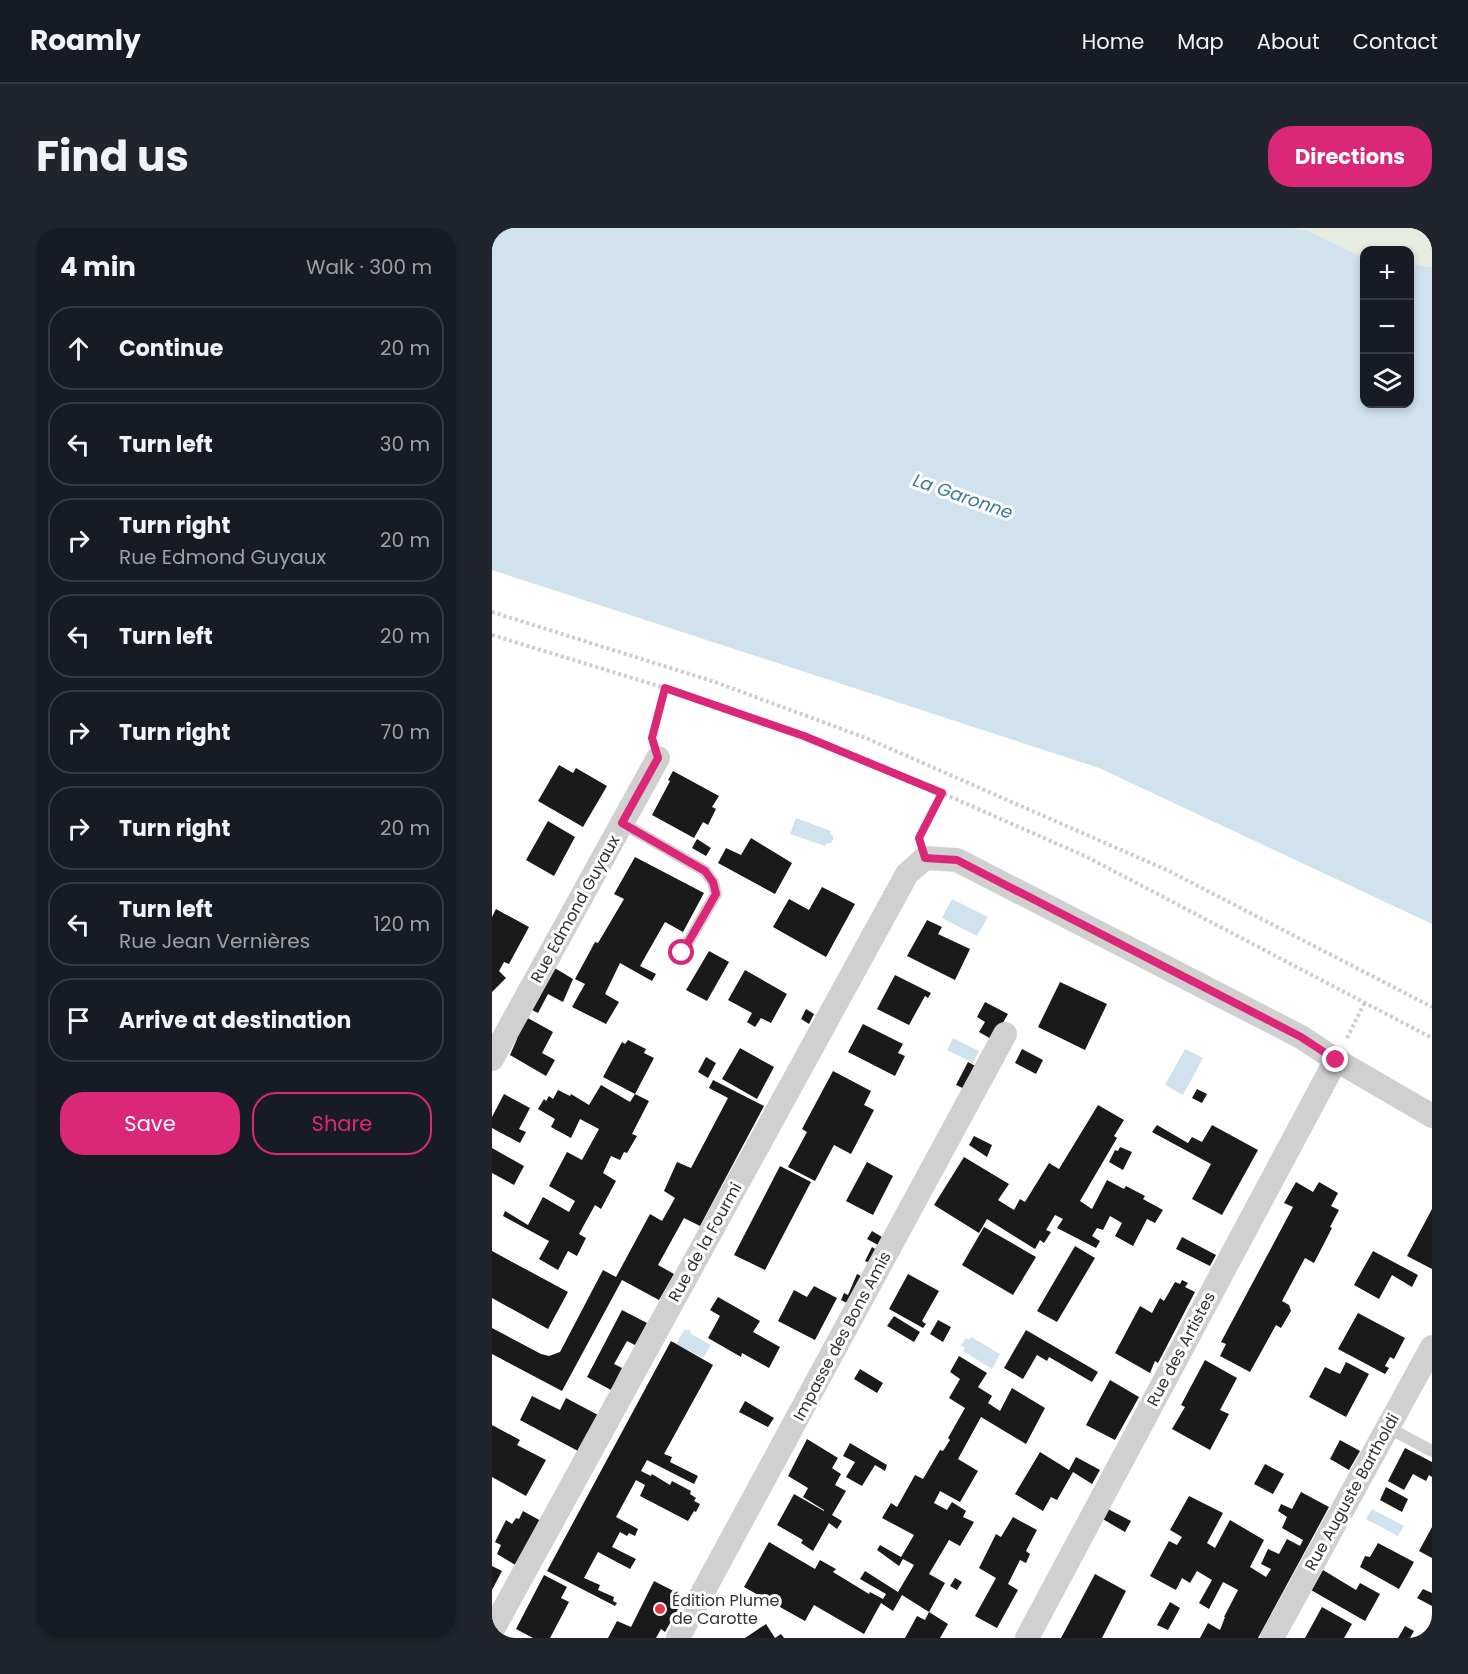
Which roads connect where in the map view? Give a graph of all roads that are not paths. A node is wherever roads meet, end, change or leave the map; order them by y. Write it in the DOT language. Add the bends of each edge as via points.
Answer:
graph roads {
  1 [pos="658,758"];
  2 [pos="622,823"];
  3 [pos="682,953"];
  4 [pos="1005,1035"];
  5 [pos="492,1059"];
  6 [pos="1336,1060"];
  7 [pos="1432,1116"];
  8 [pos="1432,1347"];
  9 [pos="1387,1427"];
  10 [pos="1432,1451"];
  11 [pos="492,1631"];
  12 [pos="678,1638"];
  13 [pos="1027,1638"];
  14 [pos="1272,1638"];
  1 -- 2 [label="street, Rue Edmond Guyaux"];
  2 -- 3 [label="lane" via="705,871 713,882 716,894"];
  2 -- 5 [label="street, Rue Edmond Guyaux"];
  4 -- 12 [label="street, Impasse des Bons Amis"];
  6 -- 7 [label="street"];
  6 -- 11 [label="street, Rue de la Fourmi" via="1301,1037 957,860 925,858 907,874"];
  6 -- 13 [label="street, Rue des Artistes"];
  8 -- 9 [label="street, Rue Auguste Bartholdi"];
  9 -- 10 [label="lane"];
  9 -- 14 [label="street, Rue Auguste Bartholdi"];
}
